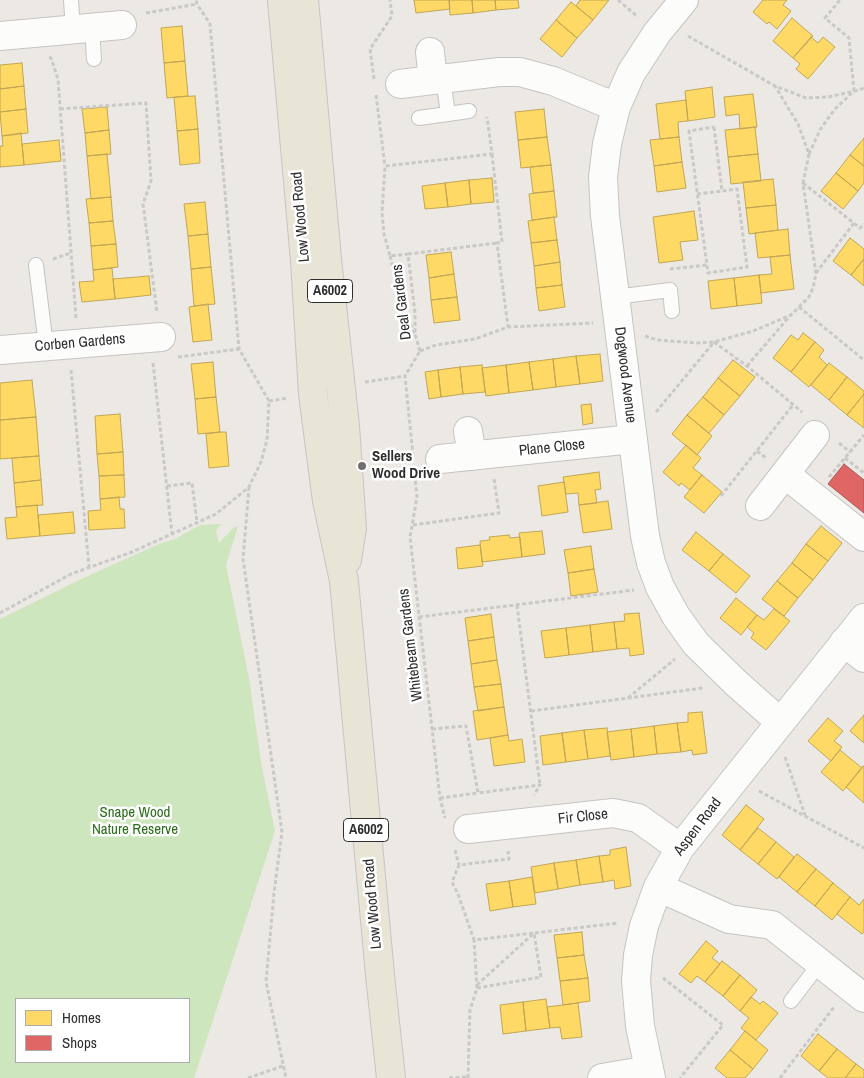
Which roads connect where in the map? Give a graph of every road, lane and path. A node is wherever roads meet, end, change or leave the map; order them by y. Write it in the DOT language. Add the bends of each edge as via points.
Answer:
graph roads {
  1 [pos="71,0"];
  2 [pos="282,0"];
  3 [pos="304,0"];
  4 [pos="684,0"];
  5 [pos="840,0"];
  6 [pos="196,2"];
  7 [pos="666,23"];
  8 [pos="122,25"];
  9 [pos="82,29"];
  10 [pos="39,33"];
  11 [pos="0,36"];
  12 [pos="430,52"];
  13 [pos="94,59"];
  14 [pos="482,74"];
  15 [pos="438,80"];
  16 [pos="400,84"];
  17 [pos="775,86"];
  18 [pos="864,88"];
  19 [pos="859,90"];
  20 [pos="854,91"];
  21 [pos="864,94"];
  22 [pos="616,107"];
  23 [pos="60,110"];
  24 [pos="469,111"];
  25 [pos="448,114"];
  26 [pos="419,118"];
  27 [pos="492,154"];
  28 [pos="809,154"];
  29 [pos="803,183"];
  30 [pos="722,191"];
  31 [pos="697,194"];
  32 [pos="854,224"];
  33 [pos="864,224"];
  34 [pos="497,243"];
  35 [pos="408,254"];
  36 [pos="390,256"];
  37 [pos="36,265"];
  38 [pos="706,265"];
  39 [pos="816,274"];
  40 [pos="670,290"];
  41 [pos="616,297"];
  42 [pos="799,307"];
  43 [pos="672,311"];
  44 [pos="791,315"];
  45 [pos="508,327"];
  46 [pos="619,327"];
  47 [pos="415,334"];
  48 [pos="714,342"];
  49 [pos="64,344"];
  50 [pos="162,347"];
  51 [pos="239,349"];
  52 [pos="0,350"];
  53 [pos="420,352"];
  54 [pos="864,360"];
  55 [pos="747,366"];
  56 [pos="405,376"];
  57 [pos="357,383"];
  58 [pos="793,405"];
  59 [pos="820,431"];
  60 [pos="864,435"];
  61 [pos="633,439"];
  62 [pos="477,447"];
  63 [pos="850,452"];
  64 [pos="845,458"];
  65 [pos="440,459"];
  66 [pos="785,474"];
  67 [pos="864,474"];
  68 [pos="167,486"];
  69 [pos="249,487"];
  70 [pos="720,496"];
  71 [pos="813,496"];
  72 [pos="760,506"];
  73 [pos="197,522"];
  74 [pos="413,525"];
  75 [pos="172,534"];
  76 [pos="864,537"];
  77 [pos="89,567"];
  78 [pos="344,581"];
  79 [pos="660,587"];
  80 [pos="518,605"];
  81 [pos="0,613"];
  82 [pos="419,617"];
  83 [pos="864,618"];
  84 [pos="696,644"];
  85 [pos="854,650"];
  86 [pos="736,683"];
  87 [pos="627,698"];
  88 [pos="531,711"];
  89 [pos="778,725"];
  90 [pos="432,729"];
  91 [pos="735,778"];
  92 [pos="478,794"];
  93 [pos="440,798"];
  94 [pos="536,802"];
  95 [pos="805,816"];
  96 [pos="505,825"];
  97 [pos="456,834"];
  98 [pos="680,848"];
  99 [pos="864,848"];
  100 [pos="459,865"];
  101 [pos="658,887"];
  102 [pos="644,926"];
  103 [pos="534,933"];
  104 [pos="474,940"];
  105 [pos="820,963"];
  106 [pos="636,981"];
  107 [pos="477,986"];
  108 [pos="857,992"];
  109 [pos="791,1001"];
  110 [pos="283,1066"];
  111 [pos="650,1074"];
  112 [pos="468,1077"];
  113 [pos="248,1078"];
  114 [pos="286,1078"];
  115 [pos="391,1078"];
  116 [pos="449,1078"];
  117 [pos="602,1078"];
  118 [pos="680,1078"];
  119 [pos="780,1078"];
  1 -- 9 [label="lane"];
  2 -- 78 [label="main road, Low Wood Road / A6002" via="313,394 327,501"];
  3 -- 78 [label="main road, Low Wood Road / A6002" via="345,426 352,528"];
  4 -- 7 [label="street, Dogwood Avenue"];
  5 -- 20 [label="path" via="825,18 849,38"];
  6 -- 8 [label="path" via="135,15"];
  6 -- 51 [label="path" via="210,24"];
  7 -- 17 [label="path"];
  7 -- 22 [label="street, Dogwood Avenue" via="631,72"];
  8 -- 9 [label="street"];
  9 -- 10 [label="street"];
  9 -- 13 [label="lane"];
  10 -- 11 [label="street"];
  10 -- 23 [label="path" via="43,56 51,58 58,80"];
  12 -- 15 [label="street"];
  14 -- 15 [label="street"];
  14 -- 22 [label="street" via="520,72 553,81"];
  14 -- 27 [label="path"];
  15 -- 16 [label="street"];
  15 -- 25 [label="lane"];
  17 -- 20 [label="path" via="806,98"];
  17 -- 28 [label="path" via="798,124"];
  18 -- 19 [label="path"];
  19 -- 20 [label="path"];
  19 -- 21 [label="path"];
  20 -- 28 [label="path" via="829,116"];
  22 -- 41 [label="street, Dogwood Avenue" via="603,178"];
  23 -- 49 [label="path"];
  23 -- 50 [label="path" via="146,103 151,181 143,204"];
  24 -- 25 [label="lane"];
  25 -- 26 [label="lane"];
  27 -- 34 [label="path" via="502,242"];
  27 -- 36 [label="path, Deal Gardens" via="385,166 382,213"];
  28 -- 29 [label="path"];
  29 -- 32 [label="path"];
  29 -- 39 [label="path"];
  30 -- 31 [label="path"];
  30 -- 31 [label="path" via="714,127 688,131"];
  30 -- 38 [label="path" via="737,189 748,266 708,274"];
  31 -- 38 [label="path"];
  32 -- 33 [label="path" via="860,228"];
  32 -- 39 [label="path"];
  34 -- 35 [label="path"];
  34 -- 45 [label="path"];
  35 -- 36 [label="path, Deal Gardens"];
  35 -- 47 [label="path, Deal Gardens"];
  36 -- 47 [label="path" via="404,314"];
  37 -- 49 [label="lane"];
  38 -- 40 [label="path" via="670,269"];
  39 -- 42 [label="path" via="809,297"];
  40 -- 41 [label="lane"];
  40 -- 43 [label="lane"];
  41 -- 46 [label="street, Dogwood Avenue"];
  42 -- 44 [label="path"];
  42 -- 54 [label="path"];
  44 -- 48 [label="path, Deal Gardens" via="753,331"];
  44 -- 55 [label="path"];
  45 -- 46 [label="path, Deal Gardens" via="591,323"];
  45 -- 53 [label="path, Deal Gardens" via="475,339"];
  46 -- 48 [label="path, Deal Gardens" via="658,340"];
  46 -- 61 [label="street, Dogwood Avenue"];
  47 -- 53 [label="path, Deal Gardens"];
  48 -- 55 [label="path"];
  48 -- 61 [label="path"];
  49 -- 50 [label="street, Corben Gardens"];
  49 -- 52 [label="street, Corben Gardens"];
  49 -- 77 [label="path"];
  50 -- 51 [label="path"];
  50 -- 68 [label="path" via="153,361"];
  51 -- 69 [label="path" via="269,402 262,462"];
  53 -- 56 [label="path"];
  55 -- 58 [label="path"];
  56 -- 57 [label="path"];
  56 -- 74 [label="path, Whitebeam Gardens" via="417,497"];
  58 -- 59 [label="path"];
  58 -- 70 [label="path"];
  59 -- 63 [label="path"];
  59 -- 66 [label="street"];
  60 -- 63 [label="path"];
  61 -- 62 [label="street, Plane Close"];
  61 -- 79 [label="street, Dogwood Avenue" via="646,536"];
  62 -- 65 [label="street, Plane Close"];
  62 -- 74 [label="path" via="499,513"];
  63 -- 64 [label="path"];
  64 -- 67 [label="path"];
  64 -- 71 [label="path"];
  66 -- 71 [label="street"];
  66 -- 72 [label="street"];
  68 -- 73 [label="path" via="192,483"];
  68 -- 75 [label="path"];
  69 -- 73 [label="path" via="216,514"];
  69 -- 110 [label="path" via="243,559 282,832 266,982"];
  71 -- 76 [label="street"];
  73 -- 75 [label="path"];
  74 -- 82 [label="path, Whitebeam Gardens" via="410,537"];
  75 -- 77 [label="path"];
  77 -- 81 [label="path"];
  78 -- 115 [label="main road, Low Wood Road / A6002"];
  79 -- 80 [label="path"];
  79 -- 84 [label="street, Dogwood Avenue"];
  80 -- 82 [label="path"];
  80 -- 88 [label="path"];
  82 -- 90 [label="path, Whitebeam Gardens"];
  83 -- 85 [label="street, Aspen Road"];
  84 -- 86 [label="street, Dogwood Avenue"];
  84 -- 87 [label="path"];
  85 -- 89 [label="street, Aspen Road"];
  86 -- 87 [label="path"];
  86 -- 89 [label="street, Dogwood Avenue"];
  87 -- 88 [label="path"];
  88 -- 94 [label="path"];
  89 -- 91 [label="street, Aspen Road"];
  89 -- 95 [label="path"];
  90 -- 92 [label="path" via="466,726"];
  90 -- 93 [label="path, Whitebeam Gardens"];
  91 -- 95 [label="path"];
  91 -- 98 [label="street, Aspen Road"];
  92 -- 93 [label="path"];
  92 -- 94 [label="path"];
  93 -- 97 [label="path, Whitebeam Gardens"];
  94 -- 96 [label="street, Fir Close"];
  94 -- 98 [label="street, Fir Close" via="638,818"];
  95 -- 99 [label="path"];
  96 -- 97 [label="street, Fir Close"];
  96 -- 100 [label="path" via="509,859"];
  97 -- 100 [label="path, Whitebeam Gardens"];
  98 -- 101 [label="street, Aspen Road"];
  100 -- 104 [label="path" via="452,882"];
  101 -- 102 [label="street, Aspen Road"];
  101 -- 105 [label="street" via="729,919 772,925"];
  102 -- 103 [label="path" via="624,923"];
  102 -- 106 [label="street, Aspen Road"];
  103 -- 104 [label="path"];
  103 -- 107 [label="path"];
  103 -- 107 [label="path" via="541,976"];
  104 -- 107 [label="path"];
  105 -- 108 [label="street"];
  105 -- 109 [label="lane"];
  106 -- 111 [label="street, Aspen Road" via="640,1026"];
  106 -- 118 [label="path" via="662,977 723,1025"];
  107 -- 112 [label="path" via="470,1010"];
  108 -- 119 [label="path"];
  110 -- 113 [label="path"];
  110 -- 114 [label="path"];
  111 -- 117 [label="street"];
  112 -- 116 [label="path"];
}
